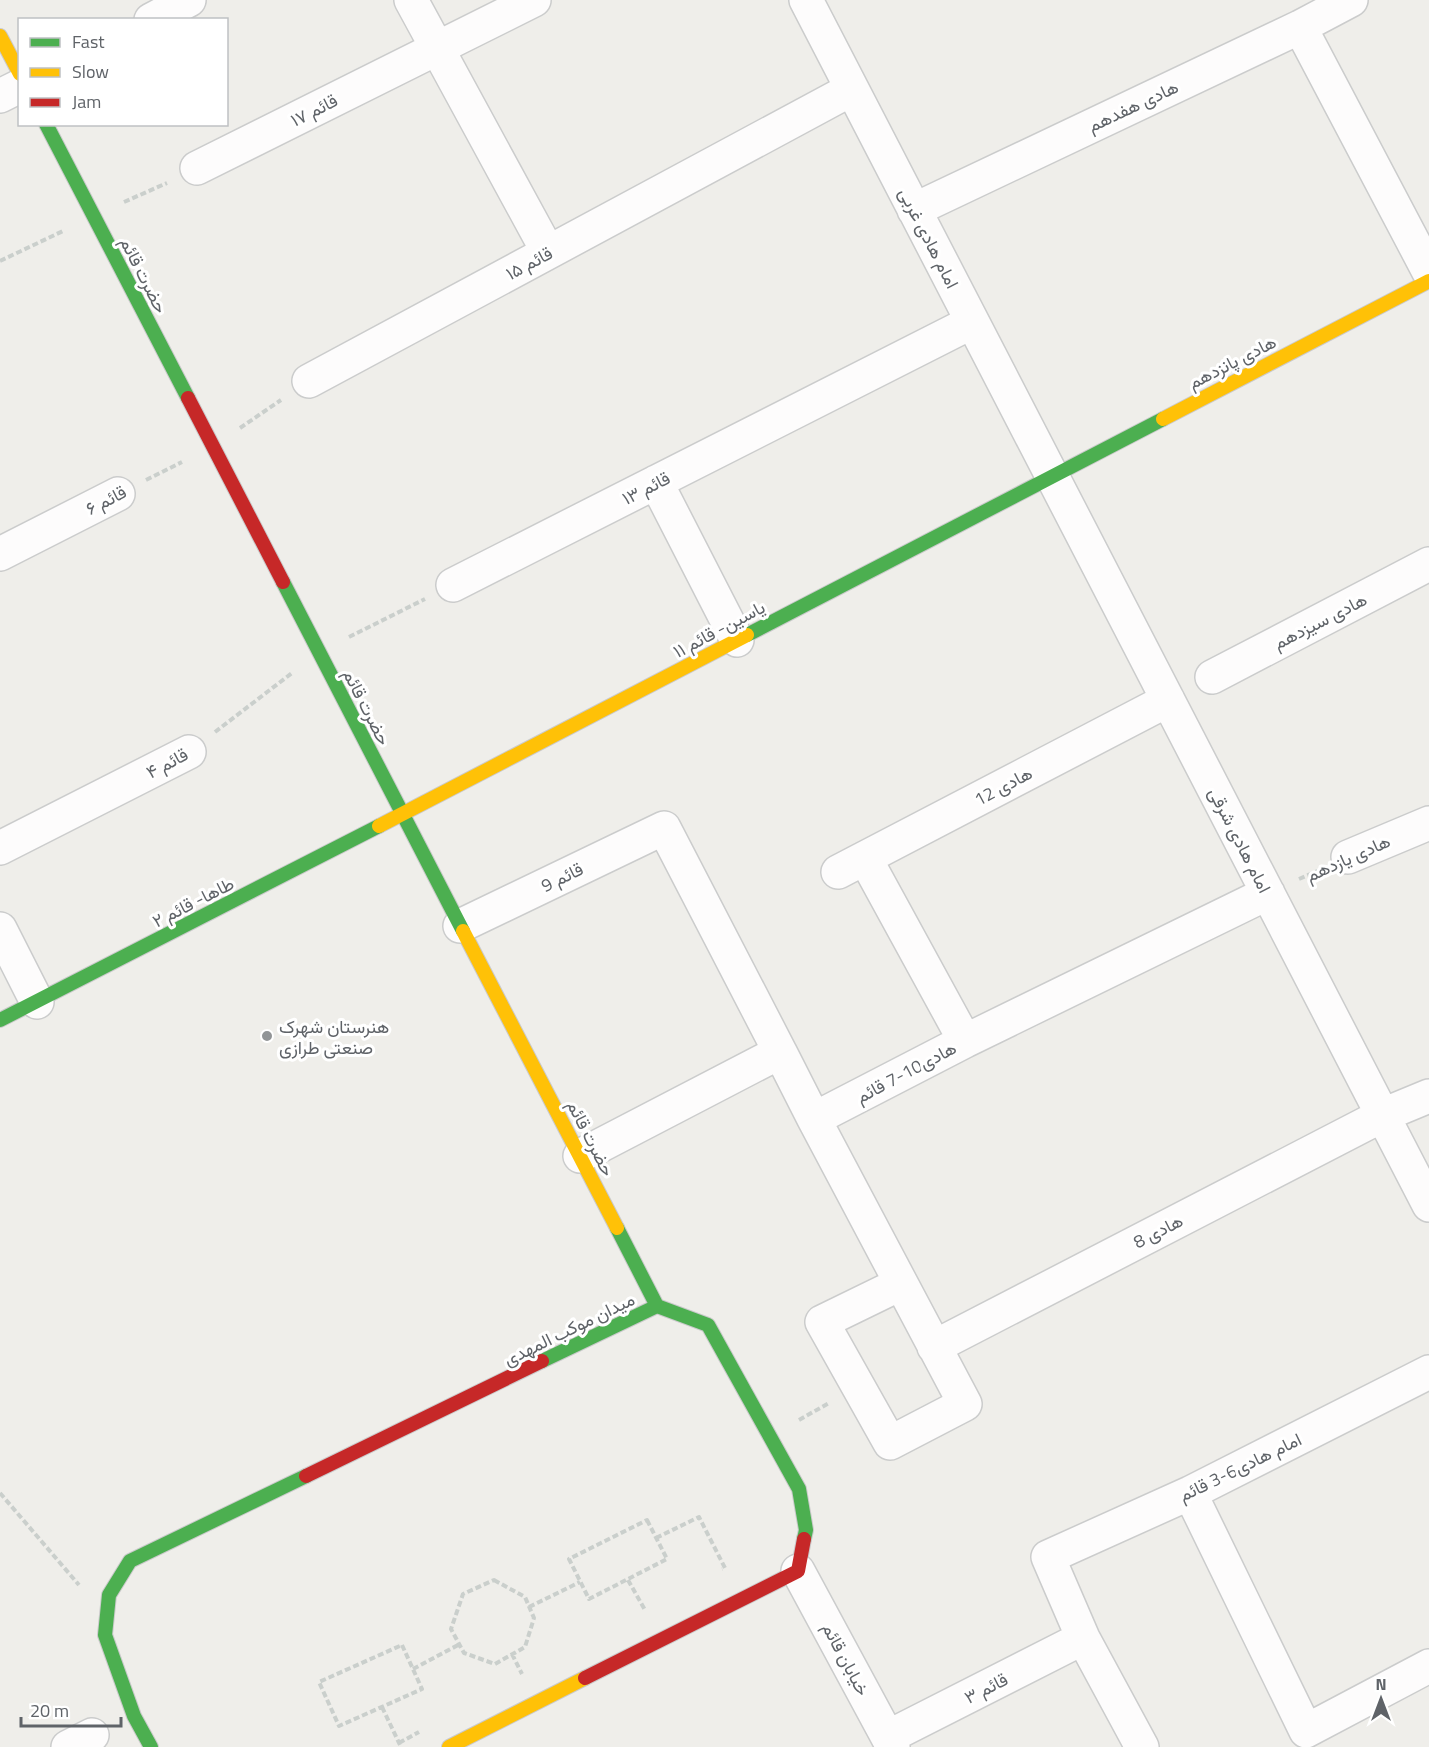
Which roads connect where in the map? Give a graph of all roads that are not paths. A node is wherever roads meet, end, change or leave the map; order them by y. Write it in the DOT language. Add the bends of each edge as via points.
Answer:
graph roads {
  1 [pos="189,0"];
  2 [pos="411,0"];
  3 [pos="534,0"];
  4 [pos="806,0"];
  5 [pos="1351,0"];
  6 [pos="154,18"];
  7 [pos="1300,27"];
  8 [pos="0,36"];
  9 [pos="436,49"];
  10 [pos="18,70"];
  11 [pos="18,87"];
  12 [pos="852,89"];
  13 [pos="0,96"];
  14 [pos="47,126"];
  15 [pos="197,168"];
  16 [pos="914,210"];
  17 [pos="548,252"];
  18 [pos="1429,272"];
  19 [pos="1429,281"];
  20 [pos="972,322"];
  21 [pos="309,381"];
  22 [pos="1052,476"];
  23 [pos="656,482"];
  24 [pos="118,494"];
  25 [pos="0,554"];
  26 [pos="1429,564"];
  27 [pos="453,585"];
  28 [pos="737,640"];
  29 [pos="1212,677"];
  30 [pos="1168,700"];
  31 [pos="189,752"];
  32 [pos="403,814"];
  33 [pos="1429,823"];
  34 [pos="0,848"];
  35 [pos="1348,858"];
  36 [pos="1268,893"];
  37 [pos="460,926"];
  38 [pos="0,929"];
  39 [pos="37,1002"];
  40 [pos="0,1020"];
  41 [pos="964,1041"];
  42 [pos="780,1052"];
  43 [pos="1429,1096"];
  44 [pos="1383,1115"];
  45 [pos="814,1119"];
  46 [pos="580,1156"];
  47 [pos="1429,1205"];
  48 [pos="900,1284"];
  49 [pos="657,1306"];
  50 [pos="934,1347"];
  51 [pos="1429,1372"];
  52 [pos="1190,1493"];
  53 [pos="798,1571"];
  54 [pos="1083,1638"];
  55 [pos="1429,1666"];
  56 [pos="891,1742"];
  57 [pos="151,1747"];
  58 [pos="449,1747"];
  59 [pos="1142,1747"];
  1 -- 6 [label="street"];
  2 -- 9 [label="street"];
  3 -- 9 [label="street, قائم ۱۷"];
  4 -- 12 [label="street, امام هادی غربی"];
  5 -- 7 [label="street, هادی هفدهم"];
  7 -- 16 [label="street, هادی هفدهم"];
  7 -- 18 [label="street"];
  8 -- 10 [label="street"];
  9 -- 15 [label="street, قائم ۱۷"];
  9 -- 17 [label="street"];
  11 -- 13 [label="street"];
  12 -- 16 [label="street, امام هادی غربی"];
  12 -- 17 [label="street, قائم ۱۵"];
  14 -- 32 [label="street, حضرت قائم"];
  16 -- 20 [label="street, امام هادی غربی"];
  17 -- 21 [label="street, قائم ۱۵"];
  19 -- 22 [label="street, هادی پانزدهم"];
  20 -- 22 [label="street, امام هادی غربی"];
  20 -- 23 [label="street, قائم ۱۳"];
  22 -- 28 [label="street, یاسین- قائم ۱۱"];
  22 -- 30 [label="street, امام هادی شرقی"];
  23 -- 27 [label="street, قائم ۱۳"];
  23 -- 28 [label="street"];
  24 -- 25 [label="street, قائم ۶"];
  26 -- 29 [label="street, هادی سیزدهم"];
  28 -- 32 [label="street, یاسین- قائم ۱۱"];
  30 -- 36 [label="street, امام هادی شرقی"];
  30 -- 41 [label="street, 12 هادی" via="852,865"];
  31 -- 34 [label="street, قائم ۴"];
  32 -- 37 [label="street, حضرت قائم"];
  32 -- 39 [label="street, طاها- قائم ۲"];
  33 -- 35 [label="street, هادی یازدهم"];
  36 -- 41 [label="street, هادی10-7 قائم"];
  36 -- 44 [label="street, امام هادی شرقی"];
  37 -- 42 [label="street, قائم 9" via="664,828"];
  37 -- 46 [label="street, حضرت قائم"];
  38 -- 39 [label="street"];
  39 -- 40 [label="street, طاها- قائم ۲"];
  41 -- 45 [label="street, هادی10-7 قائم"];
  42 -- 45 [label="street"];
  42 -- 46 [label="street"];
  43 -- 44 [label="street, هادی 8"];
  44 -- 47 [label="street, امام هادی شرقی"];
  44 -- 50 [label="street, هادی 8"];
  45 -- 48 [label="street"];
  46 -- 49 [label="street, حضرت قائم"];
  48 -- 50 [label="street"];
  48 -- 50 [label="street" via="822,1322 890,1443 965,1404"];
  49 -- 53 [label="street, میدان موکب المهدی" via="708,1326 799,1489 806,1530"];
  49 -- 57 [label="street, میدان موکب المهدی" via="130,1561 109,1595 105,1635 134,1716"];
  51 -- 52 [label="street, امام هادی6-3 قائم"];
  52 -- 54 [label="street, امام هادی6-3 قائم" via="1048,1557"];
  52 -- 55 [label="street" via="1306,1731"];
  53 -- 56 [label="street, خیابان قائم"];
  53 -- 58 [label="street"];
  54 -- 56 [label="street, قائم ۳"];
  54 -- 59 [label="street"];
}
